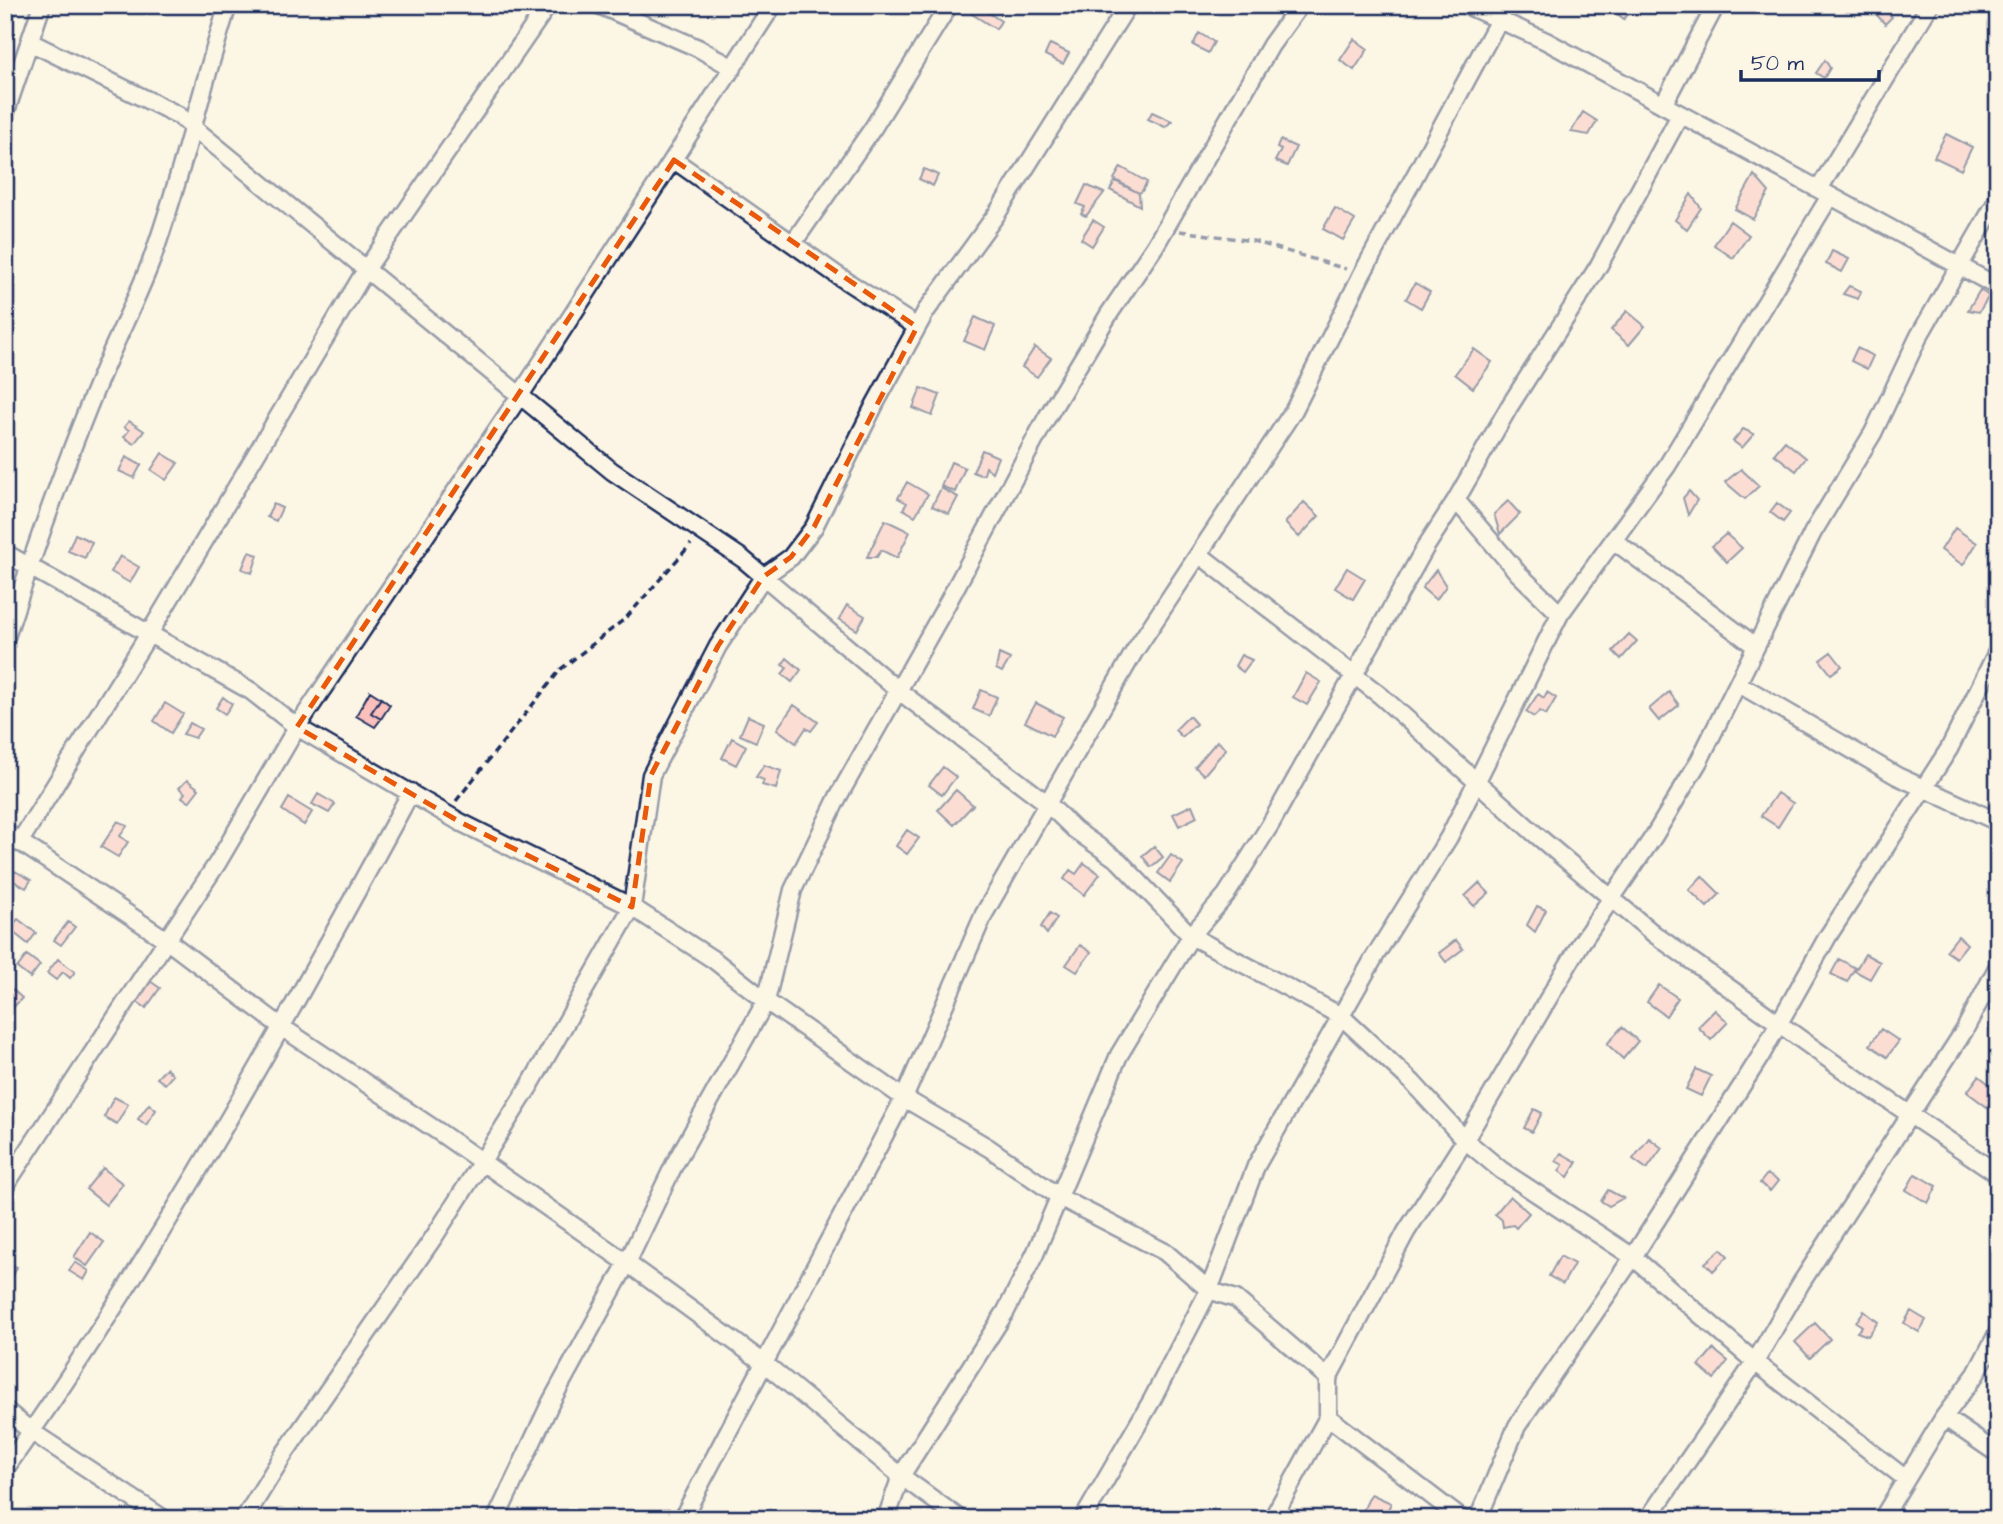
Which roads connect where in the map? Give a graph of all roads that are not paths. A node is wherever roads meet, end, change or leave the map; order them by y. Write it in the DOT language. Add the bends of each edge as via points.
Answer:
graph roads {
  1 [pos="43,5"];
  2 [pos="228,5"];
  3 [pos="548,5"];
  4 [pos="599,5"];
  5 [pos="773,5"];
  6 [pos="949,5"];
  7 [pos="1129,5"];
  8 [pos="1300,5"];
  9 [pos="1466,5"];
  10 [pos="1507,5"];
  11 [pos="1716,5"];
  12 [pos="1930,5"];
  13 [pos="1498,21"];
  14 [pos="30,42"];
  15 [pos="733,68"];
  16 [pos="1662,105"];
  17 [pos="5,114"];
  18 [pos="1680,115"];
  19 [pos="195,128"];
  20 [pos="674,160"];
  21 [pos="1825,192"];
  22 [pos="1998,200"];
  23 [pos="793,243"];
  24 [pos="1958,266"];
  25 [pos="365,271"];
  26 [pos="1998,287"];
  27 [pos="917,327"];
  28 [pos="521,394"];
  29 [pos="1456,500"];
  30 [pos="1613,540"];
  31 [pos="5,553"];
  32 [pos="1200,555"];
  33 [pos="29,566"];
  34 [pos="764,577"];
  35 [pos="1560,614"];
  36 [pos="149,634"];
  37 [pos="5,640"];
  38 [pos="1754,645"];
  39 [pos="1998,650"];
  40 [pos="1354,675"];
  41 [pos="1739,684"];
  42 [pos="899,691"];
  43 [pos="297,727"];
  44 [pos="1478,784"];
  45 [pos="1923,788"];
  46 [pos="411,792"];
  47 [pos="1048,804"];
  48 [pos="1998,822"];
  49 [pos="5,832"];
  50 [pos="19,843"];
  51 [pos="1613,900"];
  52 [pos="632,907"];
  53 [pos="1191,936"];
  54 [pos="164,939"];
  55 [pos="1998,966"];
  56 [pos="766,1001"];
  57 [pos="1341,1016"];
  58 [pos="1779,1023"];
  59 [pos="283,1028"];
  60 [pos="904,1098"];
  61 [pos="1909,1114"];
  62 [pos="1465,1140"];
  63 [pos="481,1161"];
  64 [pos="1998,1174"];
  65 [pos="5,1186"];
  66 [pos="1061,1198"];
  67 [pos="1633,1257"];
  68 [pos="627,1263"];
  69 [pos="1209,1290"];
  70 [pos="1998,1332"];
  71 [pos="1755,1362"];
  72 [pos="764,1363"];
  73 [pos="1328,1378"];
  74 [pos="5,1410"];
  75 [pos="1328,1417"];
  76 [pos="1944,1418"];
  77 [pos="32,1432"];
  78 [pos="1998,1454"];
  79 [pos="5,1469"];
  80 [pos="901,1476"];
  81 [pos="1906,1479"];
  82 [pos="164,1519"];
  83 [pos="244,1519"];
  84 [pos="496,1519"];
  85 [pos="682,1519"];
  86 [pos="886,1519"];
  87 [pos="960,1519"];
  88 [pos="1083,1519"];
  89 [pos="1272,1519"];
  90 [pos="1462,1519"];
  91 [pos="1478,1519"];
  92 [pos="1648,1519"];
  93 [pos="1882,1519"];
  1 -- 14 [label="street"];
  2 -- 19 [label="street"];
  3 -- 25 [label="street"];
  4 -- 15 [label="street"];
  5 -- 15 [label="street"];
  6 -- 23 [label="street" via="873,128"];
  7 -- 27 [label="street" via="996,215"];
  8 -- 42 [label="street" via="1271,45 1164,230 1046,419"];
  9 -- 13 [label="street"];
  10 -- 13 [label="street"];
  11 -- 16 [label="street"];
  12 -- 21 [label="street"];
  13 -- 16 [label="street" via="1546,41"];
  13 -- 32 [label="street" via="1294,410"];
  14 -- 17 [label="street"];
  14 -- 19 [label="street" via="160,104"];
  15 -- 20 [label="street"];
  16 -- 18 [label="street"];
  18 -- 21 [label="street"];
  18 -- 29 [label="street" via="1598,267"];
  19 -- 25 [label="street"];
  19 -- 33 [label="street" via="151,260 100,377"];
  20 -- 23 [label="street"];
  20 -- 28 [label="street"];
  21 -- 24 [label="street"];
  21 -- 30 [label="street" via="1667,466"];
  22 -- 24 [label="street"];
  23 -- 27 [label="street"];
  24 -- 26 [label="street"];
  24 -- 38 [label="street" via="1873,432 1813,532"];
  25 -- 28 [label="street"];
  25 -- 36 [label="street"];
  27 -- 34 [label="street" via="814,527 791,557"];
  28 -- 34 [label="street" via="612,471"];
  28 -- 43 [label="street"];
  29 -- 35 [label="street"];
  29 -- 40 [label="street"];
  30 -- 35 [label="street"];
  30 -- 38 [label="street"];
  31 -- 33 [label="street"];
  32 -- 40 [label="street"];
  32 -- 47 [label="street" via="1135,652"];
  33 -- 36 [label="street"];
  33 -- 37 [label="street"];
  34 -- 42 [label="street"];
  34 -- 52 [label="street" via="718,646 651,775"];
  35 -- 44 [label="street"];
  36 -- 43 [label="street" via="251,691"];
  36 -- 50 [label="street"];
  38 -- 41 [label="street"];
  39 -- 45 [label="street" via="1949,750"];
  40 -- 44 [label="street" via="1438,744"];
  40 -- 53 [label="street" via="1270,825 1226,895"];
  41 -- 45 [label="street"];
  41 -- 51 [label="street" via="1699,761"];
  42 -- 47 [label="street"];
  42 -- 56 [label="street" via="838,797 793,890"];
  43 -- 46 [label="street"];
  43 -- 54 [label="street" via="218,862"];
  44 -- 51 [label="street"];
  44 -- 57 [label="street"];
  45 -- 48 [label="street"];
  45 -- 58 [label="street" via="1828,936"];
  46 -- 52 [label="street"];
  46 -- 59 [label="street"];
  47 -- 53 [label="street" via="1119,862"];
  47 -- 60 [label="street" via="984,914"];
  49 -- 50 [label="street"];
  50 -- 54 [label="street"];
  51 -- 58 [label="street"];
  51 -- 62 [label="street" via="1581,943"];
  52 -- 56 [label="street" via="714,960"];
  52 -- 63 [label="street"];
  53 -- 57 [label="street"];
  53 -- 66 [label="street" via="1119,1055"];
  54 -- 59 [label="street"];
  54 -- 65 [label="street"];
  55 -- 61 [label="street" via="1964,1031"];
  56 -- 60 [label="street"];
  56 -- 68 [label="street" via="674,1166"];
  57 -- 62 [label="street" via="1412,1082"];
  57 -- 69 [label="street" via="1256,1166"];
  58 -- 61 [label="street"];
  58 -- 67 [label="street"];
  59 -- 63 [label="street"];
  59 -- 77 [label="street" via="120,1302"];
  60 -- 66 [label="street"];
  60 -- 72 [label="street"];
  61 -- 64 [label="street"];
  61 -- 71 [label="street"];
  62 -- 67 [label="street" via="1501,1170"];
  62 -- 73 [label="street" via="1406,1233"];
  63 -- 68 [label="street"];
  63 -- 83 [label="street"];
  66 -- 69 [label="street" via="1165,1252"];
  66 -- 80 [label="street" via="1006,1311"];
  67 -- 71 [label="street"];
  67 -- 91 [label="street" via="1517,1426"];
  68 -- 72 [label="street"];
  68 -- 84 [label="street" via="551,1402"];
  69 -- 73 [label="street" via="1236,1299"];
  69 -- 88 [label="street"];
  70 -- 76 [label="street" via="1976,1374"];
  71 -- 81 [label="street"];
  71 -- 92 [label="street"];
  72 -- 80 [label="street"];
  72 -- 85 [label="street"];
  73 -- 75 [label="street"];
  74 -- 77 [label="street"];
  75 -- 89 [label="street"];
  75 -- 90 [label="street"];
  76 -- 78 [label="street"];
  76 -- 81 [label="street"];
  77 -- 79 [label="street"];
  77 -- 82 [label="street"];
  80 -- 86 [label="street"];
  80 -- 87 [label="street"];
  81 -- 93 [label="street"];
}
